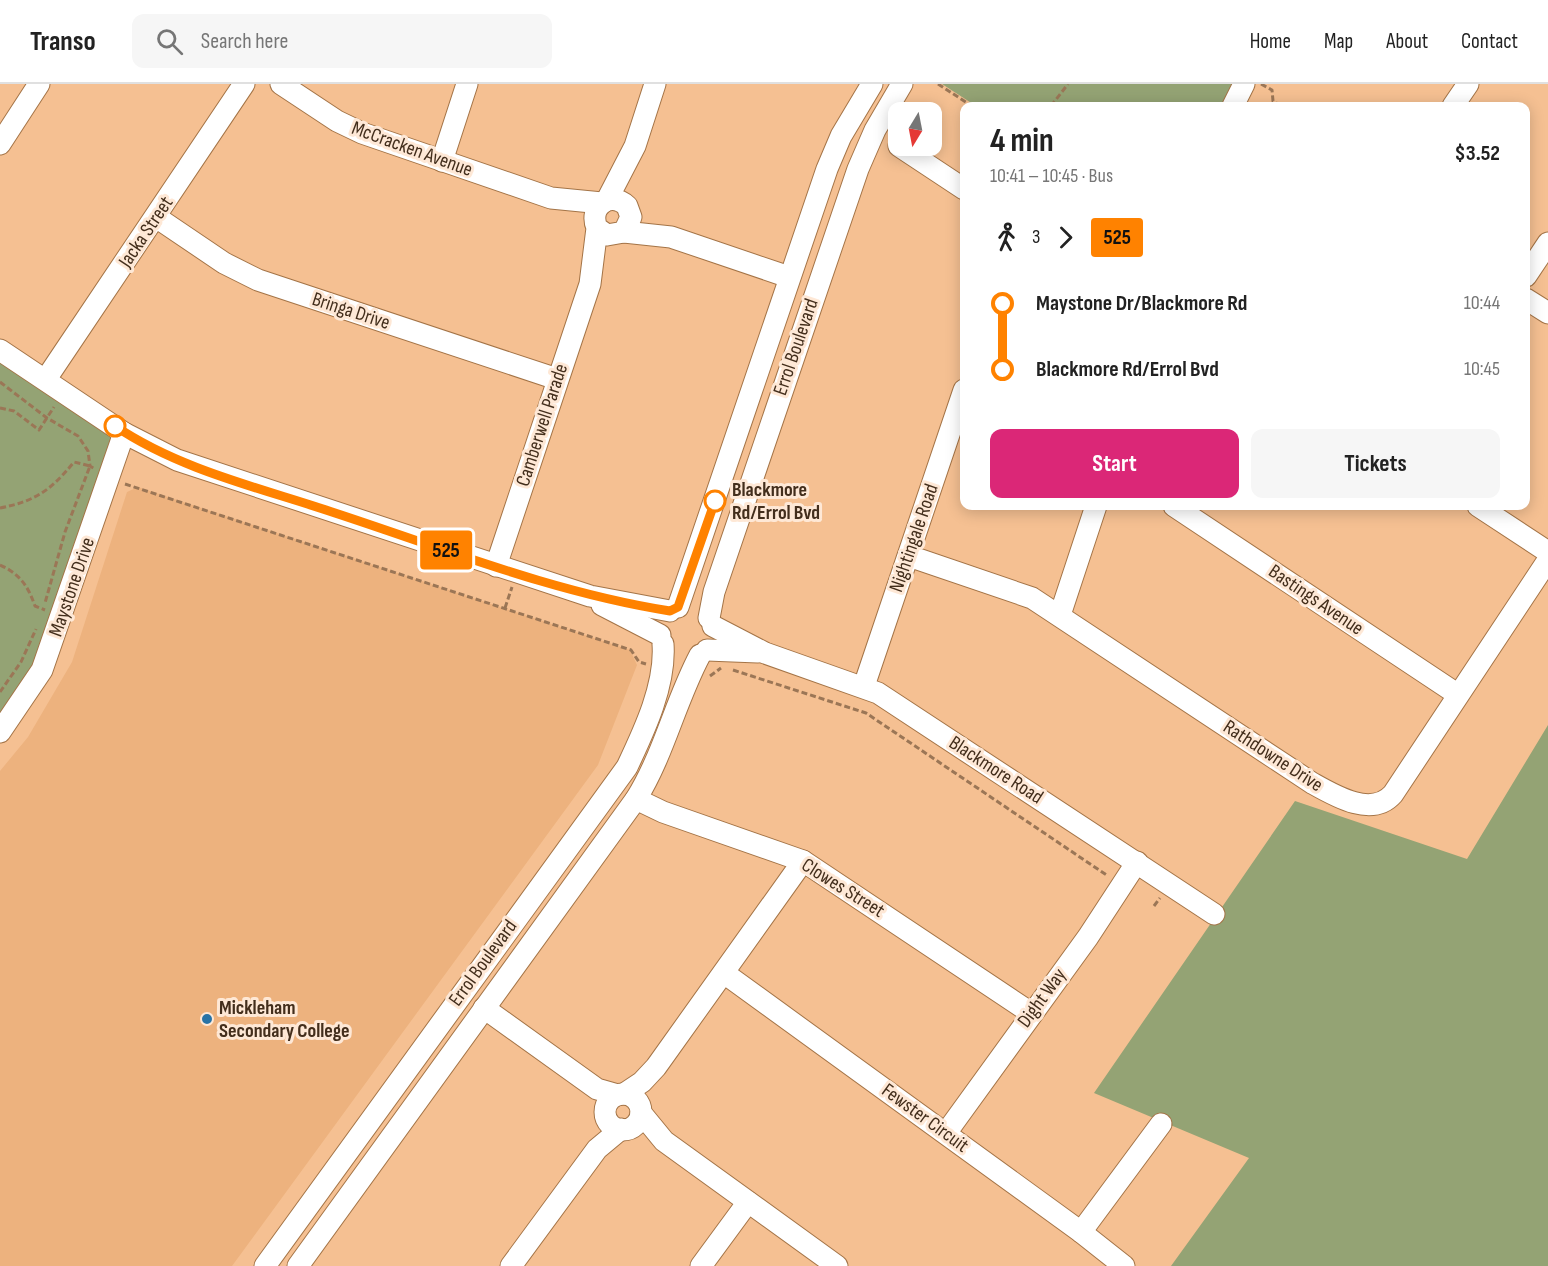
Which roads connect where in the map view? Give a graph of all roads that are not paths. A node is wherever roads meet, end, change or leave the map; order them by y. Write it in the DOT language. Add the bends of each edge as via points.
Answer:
graph roads {
  1 [pos="39,84"];
  2 [pos="244,84"];
  3 [pos="281,84"];
  4 [pos="466,84"];
  5 [pos="655,84"];
  6 [pos="872,84"];
  7 [pos="902,84"];
  8 [pos="1244,84"];
  9 [pos="1468,84"];
  10 [pos="1236,102"];
  11 [pos="1456,102"];
  12 [pos="875,130"];
  13 [pos="888,138"];
  14 [pos="0,144"];
  15 [pos="915,156"];
  16 [pos="442,161"];
  17 [pos="960,186"];
  18 [pos="609,212"];
  19 [pos="156,217"];
  20 [pos="621,233"];
  21 [pos="671,237"];
  22 [pos="1548,243"];
  23 [pos="1530,270"];
  24 [pos="789,277"];
  25 [pos="590,284"];
  26 [pos="1530,302"];
  27 [pos="1548,313"];
  28 [pos="0,350"];
  29 [pos="46,379"];
  30 [pos="557,379"];
  31 [pos="960,402"];
  32 [pos="124,433"];
  33 [pos="1095,510"];
  34 [pos="1180,510"];
  35 [pos="1484,510"];
  36 [pos="1548,552"];
  37 [pos="909,556"];
  38 [pos="1548,560"];
  39 [pos="496,566"];
  40 [pos="590,596"];
  41 [pos="674,609"];
  42 [pos="1060,615"];
  43 [pos="711,622"];
  44 [pos="661,640"];
  45 [pos="704,652"];
  46 [pos="765,653"];
  47 [pos="864,686"];
  48 [pos="1457,694"];
  49 [pos="0,732"];
  50 [pos="636,799"];
  51 [pos="803,861"];
  52 [pos="1137,862"];
  53 [pos="1214,914"];
  54 [pos="724,973"];
  55 [pos="484,1008"];
  56 [pos="1031,1013"];
  57 [pos="656,1067"];
  58 [pos="574,1073"];
  59 [pos="621,1094"];
  60 [pos="640,1110"];
  61 [pos="615,1123"];
  62 [pos="1161,1124"];
  63 [pos="946,1133"];
  64 [pos="664,1141"];
  65 [pos="748,1202"];
  66 [pos="1082,1232"];
  67 [pos="265,1266"];
  68 [pos="298,1266"];
  69 [pos="511,1266"];
  70 [pos="701,1266"];
  71 [pos="837,1266"];
  72 [pos="1124,1266"];
  1 -- 14 [label="street"];
  2 -- 19 [label="street, Jacka Street"];
  3 -- 16 [label="street, McCracken Avenue" via="351,129"];
  4 -- 16 [label="street"];
  5 -- 18 [label="street, Camberwell Parade"];
  6 -- 24 [label="street, Errol Boulevard" via="841,136"];
  7 -- 12 [label="street, Errol Boulevard"];
  8 -- 10 [label="street"];
  9 -- 11 [label="street"];
  12 -- 13 [label="street"];
  12 -- 43 [label="street, Errol Boulevard" via="802,327 714,592"];
  15 -- 17 [label="street"];
  16 -- 18 [label="street, McCracken Avenue" via="551,198"];
  18 -- 20 [label="street, McCracken Avenue" via="607,235"];
  18 -- 21 [label="street, McCracken Avenue"];
  18 -- 25 [label="street, Camberwell Parade"];
  19 -- 29 [label="street, Jacka Street"];
  19 -- 30 [label="street, Bringa Drive" via="224,263 258,280"];
  20 -- 21 [label="street, McCracken Avenue"];
  20 -- 25 [label="street, Camberwell Parade"];
  21 -- 24 [label="street, McCracken Avenue"];
  22 -- 23 [label="street"];
  24 -- 41 [label="street, Errol Boulevard"];
  25 -- 30 [label="street, Camberwell Parade"];
  26 -- 27 [label="street"];
  28 -- 29 [label="street"];
  29 -- 32 [label="street"];
  30 -- 39 [label="street, Camberwell Parade"];
  31 -- 37 [label="street, Nightingale Road"];
  32 -- 39 [label="street" via="177,460"];
  32 -- 49 [label="street, Maystone Drive" via="42,670"];
  33 -- 42 [label="street"];
  34 -- 48 [label="street, Bastings Avenue"];
  35 -- 36 [label="street"];
  37 -- 42 [label="street, Rathdowne Drive" via="1032,598"];
  37 -- 47 [label="street, Nightingale Road"];
  38 -- 48 [label="street, Rathdowne Drive"];
  39 -- 40 [label="street"];
  40 -- 41 [label="street"];
  40 -- 44 [label="street"];
  41 -- 43 [label="street" via="696,607"];
  41 -- 44 [label="street" via="664,618"];
  42 -- 48 [label="street, Rathdowne Drive" via="1312,783 1362,804 1376,806 1393,794"];
  43 -- 45 [label="street" via="711,643"];
  43 -- 46 [label="street, Blackmore Road"];
  44 -- 45 [label="street" via="675,656 684,659"];
  44 -- 67 [label="street, Errol Boulevard" via="661,669 627,767"];
  45 -- 46 [label="street, Blackmore Road"];
  45 -- 50 [label="street, Errol Boulevard" via="688,678 658,759"];
  46 -- 47 [label="street, Blackmore Road"];
  47 -- 52 [label="street, Blackmore Road"];
  50 -- 51 [label="street, Clowes Street"];
  50 -- 55 [label="street, Errol Boulevard"];
  51 -- 54 [label="street"];
  51 -- 56 [label="street, Clowes Street"];
  52 -- 53 [label="street, Blackmore Road"];
  52 -- 56 [label="street, Dight Way"];
  54 -- 57 [label="street"];
  54 -- 63 [label="street, Fewster Circuit"];
  55 -- 58 [label="street"];
  55 -- 68 [label="street, Errol Boulevard"];
  56 -- 63 [label="street, Dight Way"];
  57 -- 59 [label="street" via="642,1082"];
  57 -- 60 [label="street" via="646,1084"];
  58 -- 59 [label="street" via="597,1089"];
  58 -- 61 [label="street"];
  59 -- 60 [label="street" via="634,1098"];
  59 -- 61 [label="street" via="608,1102"];
  60 -- 61 [label="street" via="636,1123"];
  60 -- 64 [label="street"];
  61 -- 64 [label="street" via="649,1132"];
  61 -- 69 [label="street"];
  62 -- 66 [label="street"];
  63 -- 66 [label="street, Fewster Circuit"];
  64 -- 65 [label="street"];
  65 -- 70 [label="street"];
  65 -- 71 [label="street"];
  66 -- 72 [label="street, Fewster Circuit"];
}
